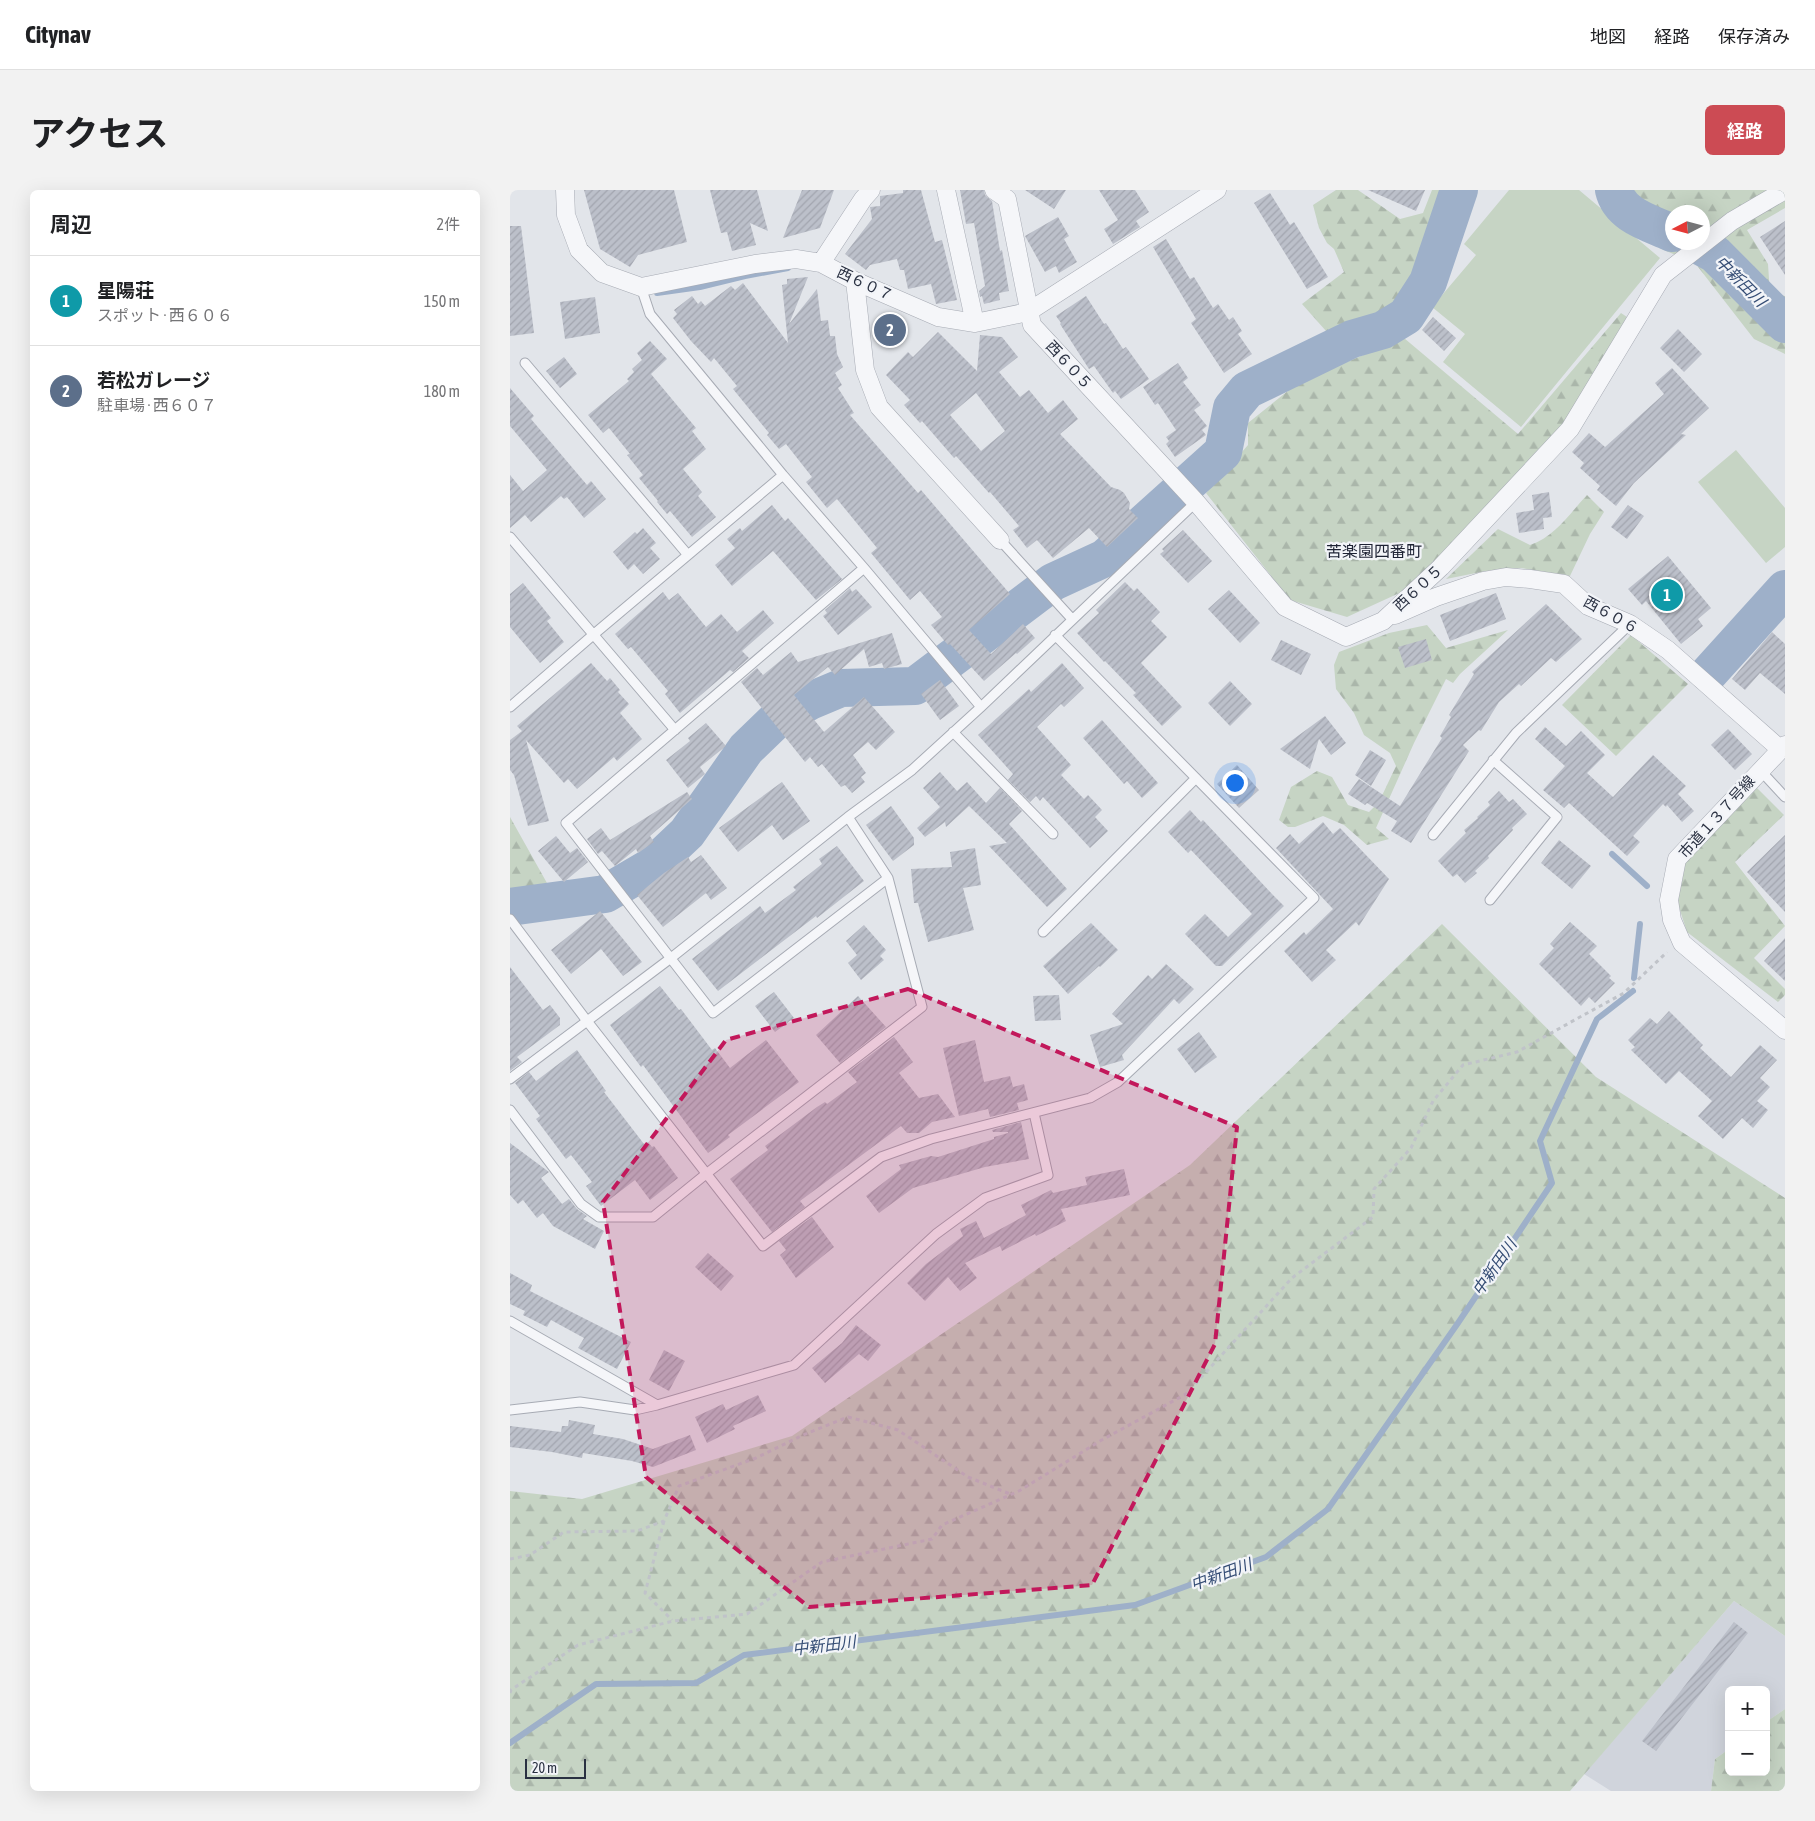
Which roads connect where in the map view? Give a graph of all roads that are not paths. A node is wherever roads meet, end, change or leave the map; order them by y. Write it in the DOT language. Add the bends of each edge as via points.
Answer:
graph roads {
  1 [pos="565,190"];
  2 [pos="871,190"];
  3 [pos="946,190"];
  4 [pos="994,190"];
  5 [pos="1218,190"];
  6 [pos="1785,190"];
  7 [pos="821,263"];
  8 [pos="855,281"];
  9 [pos="641,287"];
  10 [pos="1028,312"];
  11 [pos="975,323"];
  12 [pos="525,363"];
  13 [pos="783,475"];
  14 [pos="1188,494"];
  15 [pos="510,537"];
  16 [pos="1000,540"];
  17 [pos="688,555"];
  18 [pos="864,568"];
  19 [pos="1072,619"];
  20 [pos="1383,621"];
  21 [pos="1630,624"];
  22 [pos="1055,634"];
  23 [pos="593,635"];
  24 [pos="981,706"];
  25 [pos="510,707"];
  26 [pos="675,730"];
  27 [pos="953,732"];
  28 [pos="1783,747"];
  29 [pos="1493,760"];
  30 [pos="1760,770"];
  31 [pos="1196,778"];
  32 [pos="1785,797"];
  33 [pos="848,816"];
  34 [pos="1053,834"];
  35 [pos="1433,834"];
  36 [pos="888,878"];
  37 [pos="1490,900"];
  38 [pos="510,919"];
  39 [pos="1043,932"];
  40 [pos="671,958"];
  41 [pos="587,1021"];
  42 [pos="1785,1030"];
  43 [pos="510,1079"];
  44 [pos="510,1110"];
  45 [pos="1034,1112"];
  46 [pos="706,1174"];
  47 [pos="510,1321"];
  48 [pos="657,1405"];
  49 [pos="510,1410"];
  1 -- 9 [label="street" via="566,215 579,250 602,273"];
  2 -- 7 [label="street"];
  3 -- 11 [label="street"];
  4 -- 10 [label="street, 西６０５" via="1007,199"];
  5 -- 10 [label="street, 西６０７"];
  6 -- 20 [label="street, 西６０５" via="1732,221 1663,275 1570,429 1440,567"];
  7 -- 8 [label="street, 西６０７"];
  7 -- 9 [label="street, 西６０７" via="796,258"];
  8 -- 11 [label="street, 西６０７" via="938,317"];
  8 -- 16 [label="street" via="865,370 879,408"];
  9 -- 13 [label="lane" via="650,314"];
  10 -- 11 [label="street, 西６０７"];
  10 -- 14 [label="street, 西６０５" via="1032,325"];
  12 -- 17 [label="lane"];
  13 -- 17 [label="lane"];
  13 -- 18 [label="lane"];
  14 -- 19 [label="lane"];
  14 -- 20 [label="street, 西６０５" via="1284,607 1346,636"];
  15 -- 23 [label="lane"];
  16 -- 19 [label="lane"];
  17 -- 23 [label="lane"];
  18 -- 24 [label="lane"];
  18 -- 26 [label="lane"];
  19 -- 22 [label="lane"];
  20 -- 21 [label="street, 西６０６" via="1436,597 1483,581 1506,578 1564,584 1588,606"];
  21 -- 28 [label="street, 西６０６" via="1668,650"];
  21 -- 29 [label="lane" via="1516,733"];
  22 -- 24 [label="lane"];
  22 -- 31 [label="lane"];
  23 -- 25 [label="lane"];
  23 -- 26 [label="lane"];
  24 -- 27 [label="lane"];
  26 -- 40 [label="lane" via="566,823"];
  27 -- 33 [label="lane" via="912,770"];
  27 -- 34 [label="lane"];
  28 -- 30 [label="street, 市道１３７号線"];
  29 -- 35 [label="lane"];
  29 -- 37 [label="lane" via="1557,817"];
  30 -- 32 [label="lane"];
  30 -- 42 [label="street, 市道１３７号線" via="1677,859 1669,900 1672,920 1682,942"];
  31 -- 39 [label="lane"];
  31 -- 45 [label="lane" via="1314,898 1118,1082 1090,1098"];
  33 -- 36 [label="lane"];
  33 -- 40 [label="lane"];
  36 -- 40 [label="lane" via="712,1013"];
  36 -- 46 [label="lane" via="922,1007"];
  38 -- 41 [label="lane"];
  40 -- 41 [label="lane"];
  41 -- 43 [label="lane"];
  41 -- 46 [label="lane"];
  44 -- 46 [label="lane" via="581,1204 599,1217 653,1217"];
  45 -- 46 [label="lane" via="931,1139 881,1157 763,1246"];
  45 -- 48 [label="lane" via="1048,1174 985,1198 936,1234 794,1365"];
  47 -- 48 [label="lane"];
  48 -- 49 [label="lane" via="635,1410 580,1402"];
}
